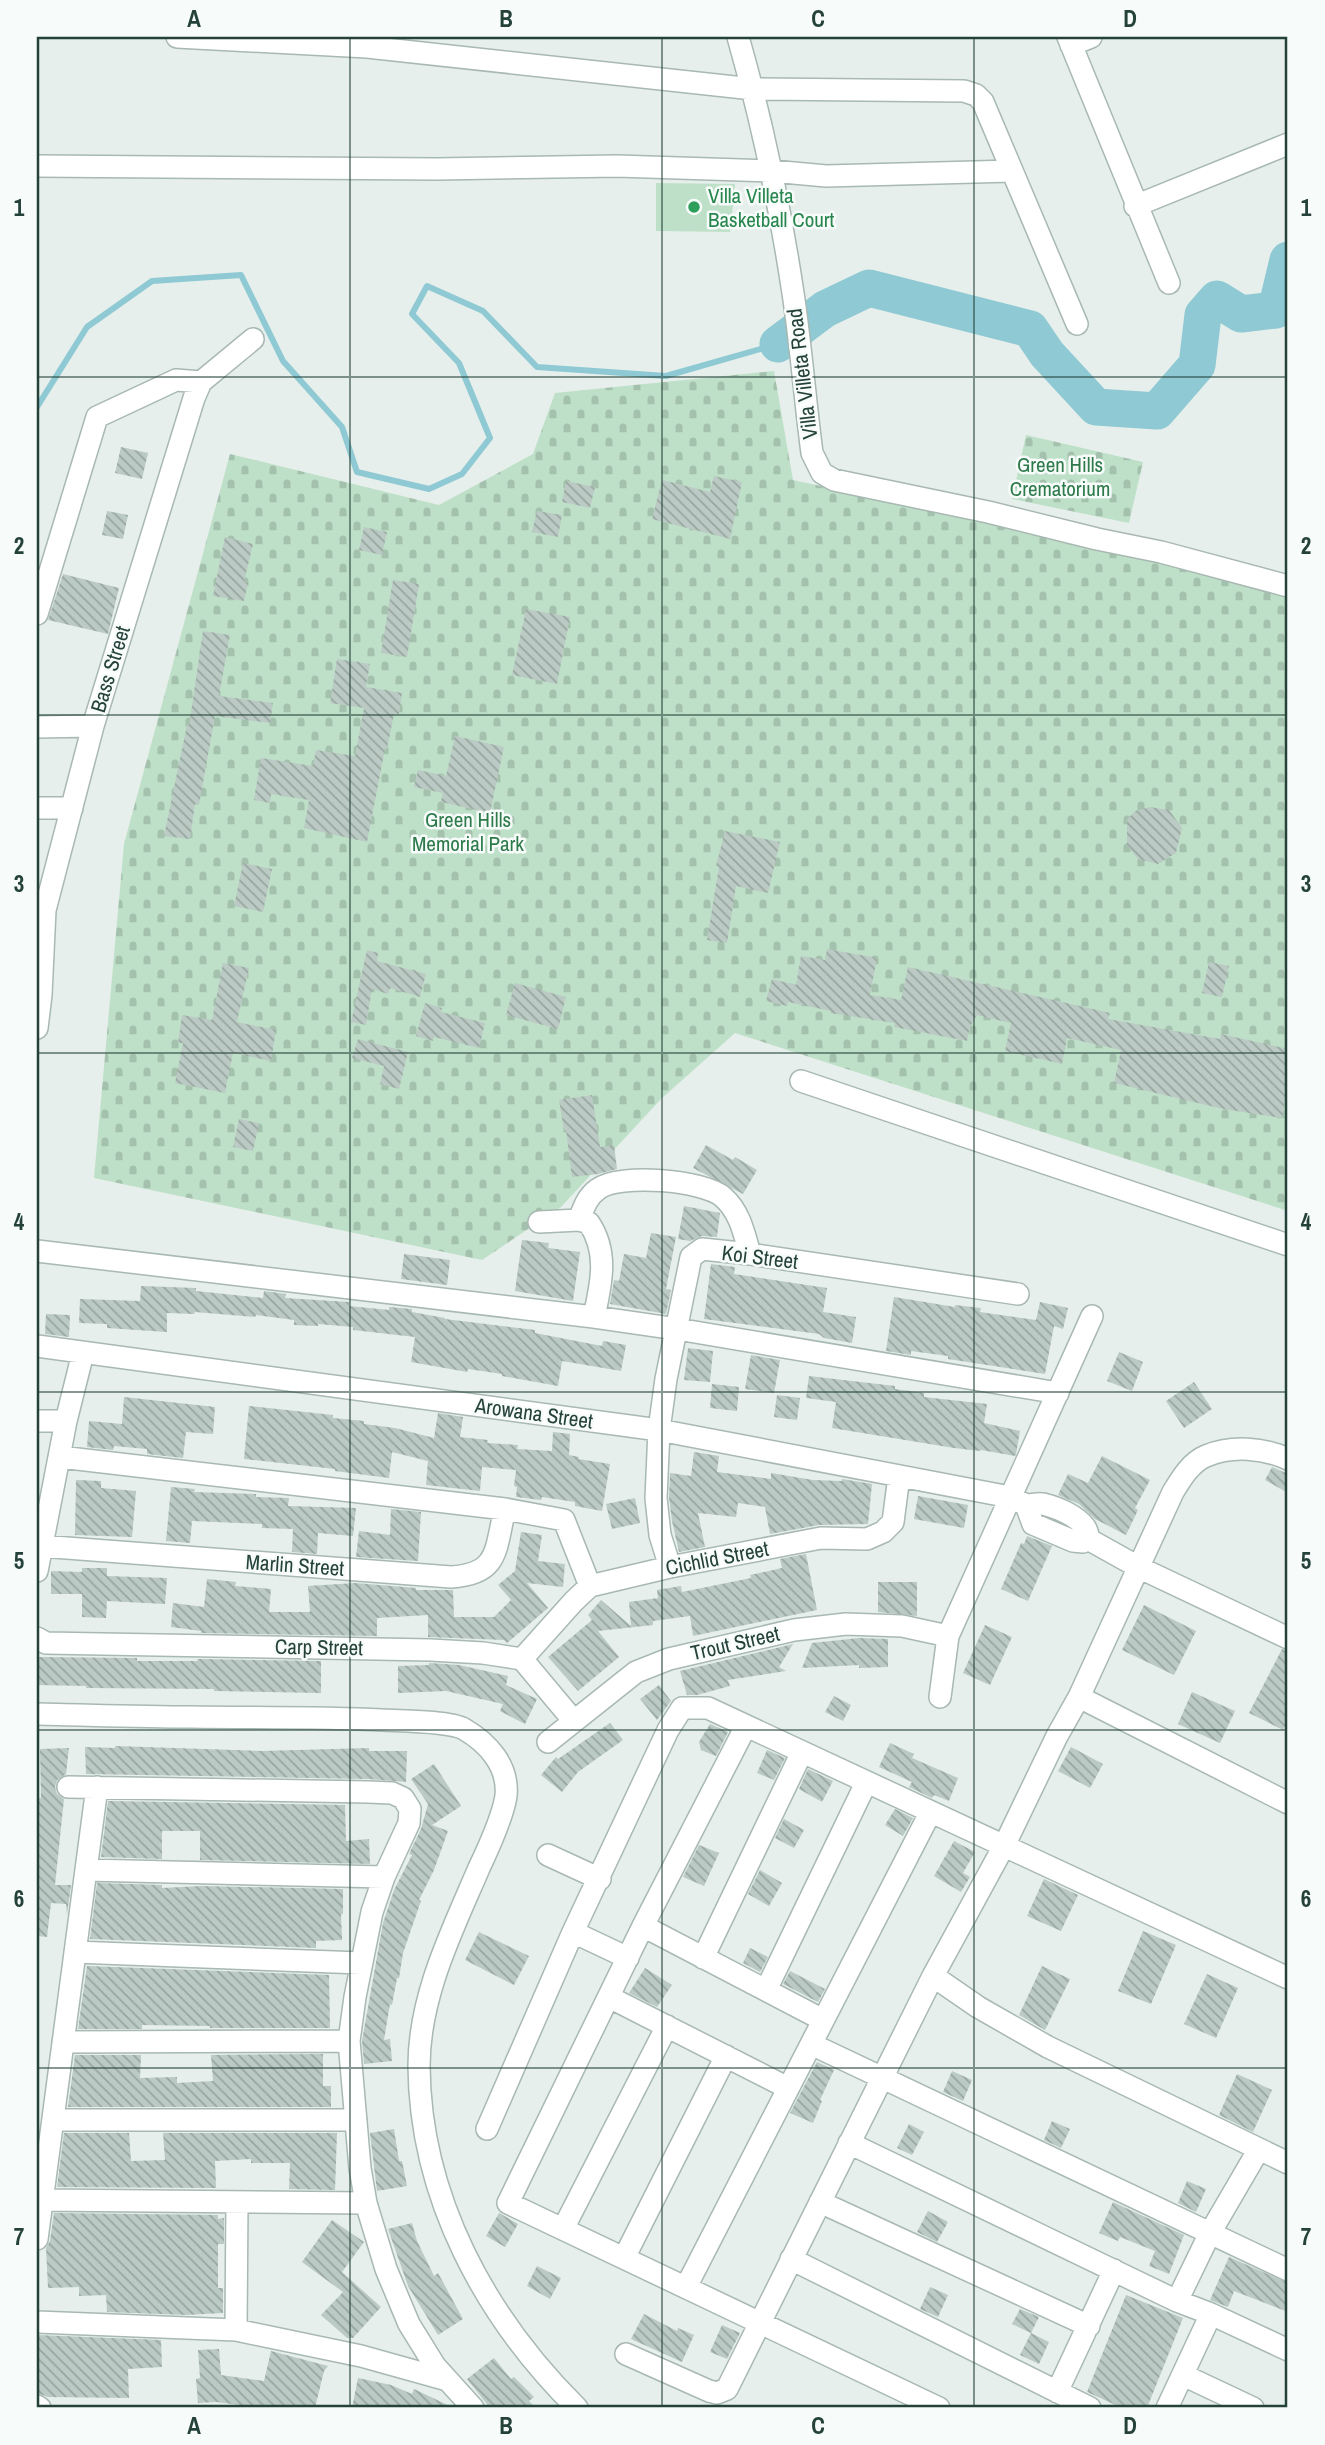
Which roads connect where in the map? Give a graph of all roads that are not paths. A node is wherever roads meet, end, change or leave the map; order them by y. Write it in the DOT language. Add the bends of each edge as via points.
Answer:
graph roads {
  1 [pos="177,37"];
  2 [pos="738,37"];
  3 [pos="1077,39"];
  4 [pos="753,89"];
  5 [pos="1288,144"];
  6 [pos="37,166"];
  7 [pos="1012,170"];
  8 [pos="772,172"];
  9 [pos="1135,206"];
  10 [pos="1169,283"];
  11 [pos="1077,324"];
  12 [pos="253,339"];
  13 [pos="201,382"];
  14 [pos="1288,586"];
  15 [pos="37,614"];
  16 [pos="93,726"];
  17 [pos="37,727"];
  18 [pos="37,808"];
  19 [pos="72,808"];
  20 [pos="41,910"];
  21 [pos="39,995"];
  22 [pos="37,1028"];
  23 [pos="802,1081"];
  24 [pos="579,1220"];
  25 [pos="539,1222"];
  26 [pos="1288,1245"];
  27 [pos="37,1251"];
  28 [pos="750,1254"];
  29 [pos="1018,1294"];
  30 [pos="1092,1315"];
  31 [pos="594,1317"];
  32 [pos="677,1329"];
  33 [pos="37,1346"];
  34 [pos="83,1353"];
  35 [pos="1058,1393"];
  36 [pos="37,1421"];
  37 [pos="66,1421"];
  38 [pos="659,1430"];
  39 [pos="60,1457"];
  40 [pos="1288,1460"];
  41 [pos="900,1476"];
  42 [pos="1018,1501"];
  43 [pos="505,1509"];
  44 [pos="40,1546"];
  45 [pos="670,1567"];
  46 [pos="1140,1568"];
  47 [pos="37,1571"];
  48 [pos="590,1586"];
  49 [pos="948,1636"];
  50 [pos="37,1638"];
  51 [pos="1288,1638"];
  52 [pos="522,1659"];
  53 [pos="1079,1697"];
  54 [pos="940,1698"];
  55 [pos="37,1714"];
  56 [pos="573,1720"];
  57 [pos="746,1726"];
  58 [pos="548,1742"];
  59 [pos="802,1752"];
  60 [pos="866,1783"];
  61 [pos="68,1787"];
  62 [pos="97,1787"];
  63 [pos="1288,1802"];
  64 [pos="930,1813"];
  65 [pos="1005,1844"];
  66 [pos="548,1855"];
  67 [pos="86,1870"];
  68 [pos="384,1877"];
  69 [pos="600,1879"];
  70 [pos="643,1926"];
  71 [pos="573,1932"];
  72 [pos="75,1952"];
  73 [pos="628,1958"];
  74 [pos="703,1958"];
  75 [pos="361,1963"];
  76 [pos="933,1976"];
  77 [pos="1288,1978"];
  78 [pos="766,1990"];
  79 [pos="608,1997"];
  80 [pos="823,2020"];
  81 [pos="667,2026"];
  82 [pos="349,2041"];
  83 [pos="63,2042"];
  84 [pos="811,2044"];
  85 [pos="726,2056"];
  86 [pos="881,2076"];
  87 [pos="788,2088"];
  88 [pos="52,2120"];
  89 [pos="356,2120"];
  90 [pos="487,2129"];
  91 [pos="849,2143"];
  92 [pos="1259,2149"];
  93 [pos="1288,2163"];
  94 [pos="42,2200"];
  95 [pos="237,2202"];
  96 [pos="820,2202"];
  97 [pos="366,2203"];
  98 [pos="563,2229"];
  99 [pos="1210,2233"];
  100 [pos="37,2239"];
  101 [pos="624,2258"];
  102 [pos="791,2259"];
  103 [pos="1114,2270"];
  104 [pos="1288,2270"];
  105 [pos="686,2287"];
  106 [pos="1177,2301"];
  107 [pos="1212,2314"];
  108 [pos="37,2322"];
  109 [pos="760,2322"];
  110 [pos="1089,2326"];
  111 [pos="236,2330"];
  112 [pos="1288,2350"];
  113 [pos="626,2354"];
  114 [pos="1183,2375"];
  115 [pos="447,2379"];
  116 [pos="1057,2392"];
  117 [pos="473,2408"];
  118 [pos="577,2408"];
  119 [pos="939,2408"];
  120 [pos="1090,2408"];
  121 [pos="1167,2408"];
  122 [pos="1253,2408"];
  1 -- 4 [label="street" via="367,47"];
  2 -- 4 [label="street, Villa Villeta Road"];
  3 -- 9 [label="street"];
  4 -- 7 [label="street" via="976,94"];
  4 -- 8 [label="street, Villa Villeta Road"];
  5 -- 9 [label="street"];
  6 -- 8 [label="street" via="617,166"];
  7 -- 8 [label="street" via="858,176"];
  7 -- 11 [label="street"];
  8 -- 14 [label="street, Villa Villeta Road" via="793,294 812,453 822,473 834,480 1161,552"];
  9 -- 10 [label="street"];
  12 -- 13 [label="street"];
  13 -- 15 [label="street" via="176,380 97,417"];
  13 -- 16 [label="street, Bass Street"];
  16 -- 17 [label="street"];
  16 -- 19 [label="street, Bass Street"];
  18 -- 19 [label="street"];
  19 -- 20 [label="street, Bass Street"];
  20 -- 21 [label="street, Bass Street"];
  21 -- 22 [label="street, Bass Street"];
  23 -- 26 [label="street"];
  24 -- 25 [label="street"];
  24 -- 28 [label="street" via="587,1199 600,1187 619,1180 687,1185 721,1194 743,1225"];
  24 -- 31 [label="street" via="589,1223 602,1252 603,1275"];
  27 -- 31 [label="street"];
  28 -- 29 [label="street, Koi Street"];
  28 -- 32 [label="street, Koi Street" via="702,1249 691,1257"];
  30 -- 35 [label="street"];
  31 -- 32 [label="street"];
  32 -- 35 [label="street"];
  32 -- 38 [label="street, Koi Street"];
  33 -- 34 [label="street, Arowana Street"];
  34 -- 37 [label="street"];
  34 -- 38 [label="street, Arowana Street"];
  35 -- 42 [label="street"];
  36 -- 37 [label="street"];
  37 -- 39 [label="street"];
  38 -- 41 [label="street, Arowana Street"];
  38 -- 45 [label="street, Koi Street" via="656,1497 660,1535"];
  39 -- 43 [label="street"];
  39 -- 44 [label="street"];
  40 -- 46 [label="street" via="1270,1451 1206,1456 1186,1472 1173,1492"];
  41 -- 42 [label="street, Arowana Street"];
  41 -- 45 [label="street, Cichlid Street" via="893,1521 867,1539 821,1538"];
  42 -- 46 [label="street, Arowana Street" via="1041,1504 1082,1521 1088,1539"];
  42 -- 49 [label="street"];
  43 -- 44 [label="street, Marlin Street" via="492,1560 472,1576"];
  43 -- 48 [label="street" via="564,1520"];
  44 -- 47 [label="street"];
  45 -- 48 [label="street, Cichlid Street"];
  46 -- 51 [label="street"];
  46 -- 53 [label="street"];
  48 -- 52 [label="street"];
  49 -- 54 [label="street"];
  49 -- 56 [label="street, Trout Street" via="902,1626 846,1624 733,1643 636,1672"];
  50 -- 52 [label="street, Carp Street" via="46,1643 431,1650"];
  52 -- 56 [label="street"];
  53 -- 63 [label="street"];
  53 -- 65 [label="street"];
  55 -- 118 [label="street" via="416,1721 461,1728 491,1749 503,1770 506,1795 426,2005 419,2065 425,2129 436,2179 458,2241 488,2299 518,2343"];
  56 -- 58 [label="street, Trout Street"];
  57 -- 59 [label="street"];
  57 -- 69 [label="street" via="708,1708 682,1708"];
  57 -- 70 [label="street"];
  59 -- 60 [label="street"];
  59 -- 74 [label="street"];
  60 -- 64 [label="street"];
  60 -- 78 [label="street"];
  61 -- 62 [label="street"];
  62 -- 67 [label="street"];
  62 -- 68 [label="street" via="392,1793 403,1798 410,1809 409,1823"];
  64 -- 65 [label="street"];
  64 -- 80 [label="street"];
  65 -- 76 [label="street"];
  65 -- 77 [label="street"];
  66 -- 69 [label="street"];
  67 -- 68 [label="street"];
  67 -- 72 [label="street"];
  68 -- 75 [label="street"];
  69 -- 71 [label="street"];
  70 -- 73 [label="street"];
  70 -- 74 [label="street"];
  71 -- 73 [label="street"];
  71 -- 90 [label="street"];
  72 -- 75 [label="street"];
  72 -- 83 [label="street"];
  73 -- 79 [label="street"];
  74 -- 78 [label="street"];
  75 -- 82 [label="street"];
  76 -- 86 [label="street"];
  76 -- 92 [label="street" via="1048,2047"];
  78 -- 80 [label="street"];
  79 -- 81 [label="street"];
  79 -- 98 [label="street" via="508,2203"];
  80 -- 84 [label="street"];
  81 -- 85 [label="street"];
  81 -- 98 [label="street"];
  82 -- 83 [label="street"];
  82 -- 89 [label="street"];
  83 -- 88 [label="street"];
  84 -- 86 [label="street"];
  84 -- 87 [label="street"];
  85 -- 87 [label="street"];
  85 -- 101 [label="street"];
  86 -- 91 [label="street"];
  86 -- 99 [label="street"];
  87 -- 105 [label="street"];
  88 -- 89 [label="street"];
  88 -- 94 [label="street"];
  89 -- 97 [label="street"];
  91 -- 96 [label="street"];
  91 -- 103 [label="street"];
  92 -- 93 [label="street"];
  92 -- 99 [label="street"];
  94 -- 95 [label="street"];
  94 -- 100 [label="street"];
  95 -- 97 [label="street"];
  95 -- 111 [label="street"];
  96 -- 102 [label="street"];
  96 -- 110 [label="street"];
  97 -- 115 [label="street" via="386,2269 410,2324"];
  98 -- 101 [label="street"];
  99 -- 104 [label="street"];
  99 -- 106 [label="street"];
  101 -- 105 [label="street"];
  102 -- 109 [label="street"];
  102 -- 116 [label="street"];
  103 -- 106 [label="street"];
  103 -- 110 [label="street"];
  105 -- 109 [label="street"];
  106 -- 107 [label="street"];
  107 -- 112 [label="street"];
  107 -- 114 [label="street"];
  108 -- 111 [label="street"];
  109 -- 113 [label="street" via="727,2389 717,2393"];
  109 -- 119 [label="street"];
  110 -- 116 [label="street"];
  111 -- 115 [label="street"];
  114 -- 121 [label="street"];
  114 -- 122 [label="street"];
  115 -- 117 [label="street"];
  116 -- 120 [label="street"];
}
